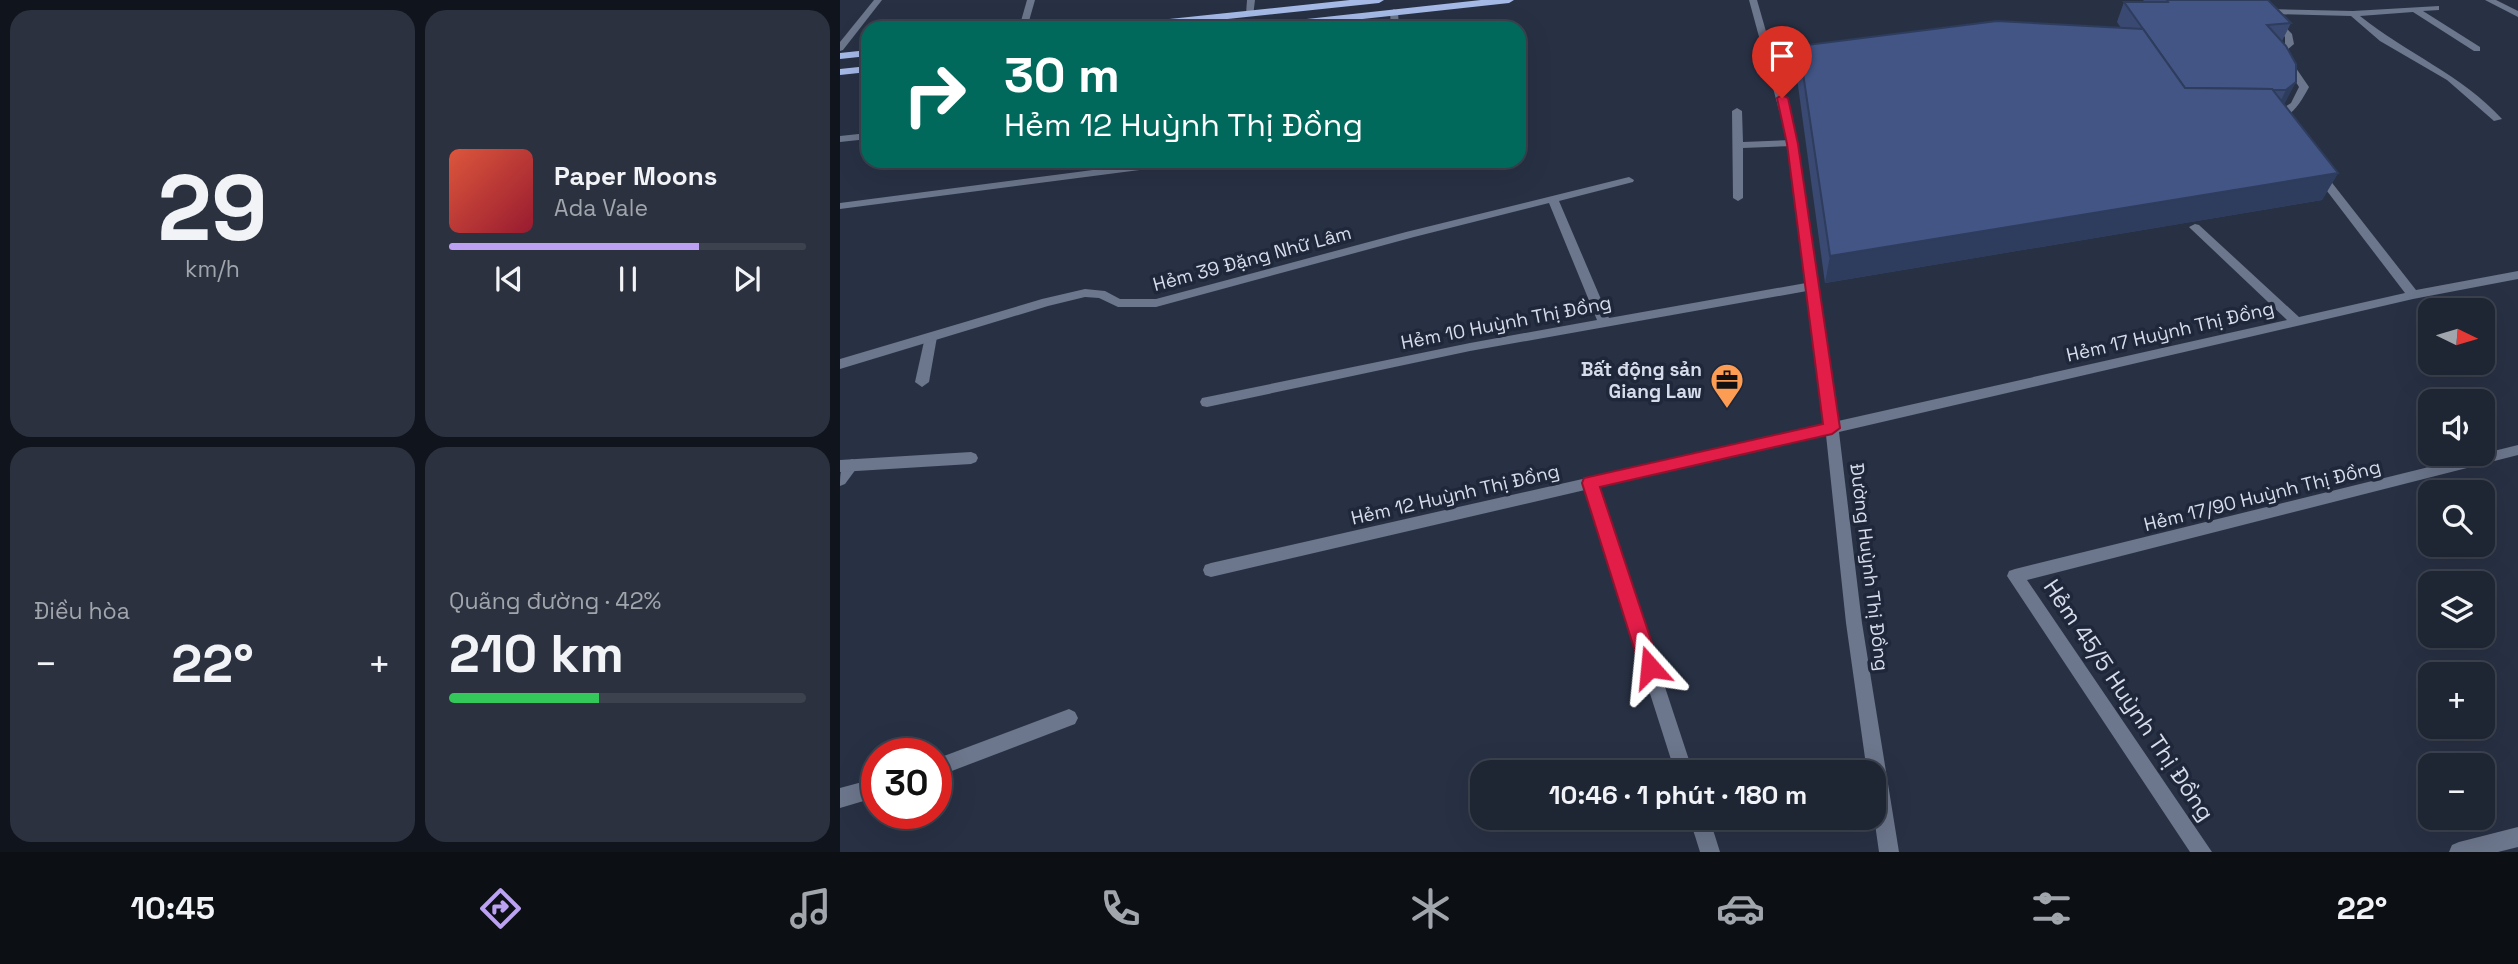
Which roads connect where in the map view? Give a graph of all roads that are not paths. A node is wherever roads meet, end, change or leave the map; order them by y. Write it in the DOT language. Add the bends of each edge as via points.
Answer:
graph roads {
  1 [pos="878,0"];
  2 [pos="1031,0"];
  3 [pos="1251,0"];
  4 [pos="1379,0"];
  5 [pos="1509,0"];
  6 [pos="1754,0"];
  7 [pos="2255,0"];
  8 [pos="2489,0"];
  9 [pos="2436,8"];
  10 [pos="2415,10"];
  11 [pos="2266,11"];
  12 [pos="1394,12"];
  13 [pos="1250,14"];
  14 [pos="2353,14"];
  15 [pos="2518,14"];
  16 [pos="861,21"];
  17 [pos="861,21"];
  18 [pos="1025,21"];
  19 [pos="1181,21"];
  20 [pos="1314,21"];
  21 [pos="1395,21"];
  22 [pos="840,48"];
  23 [pos="2477,49"];
  24 [pos="861,54"];
  25 [pos="840,56"];
  26 [pos="861,70"];
  27 [pos="840,72"];
  28 [pos="1737,111"];
  29 [pos="2497,119"];
  30 [pos="2284,127"];
  31 [pos="861,137"];
  32 [pos="840,139"];
  33 [pos="1793,144"];
  34 [pos="1738,145"];
  35 [pos="2308,159"];
  36 [pos="1132,168"];
  37 [pos="1629,180"];
  38 [pos="1738,198"];
  39 [pos="1553,200"];
  40 [pos="840,206"];
  41 [pos="2195,227"];
  42 [pos="2518,275"];
  43 [pos="1813,286"];
  44 [pos="2413,295"];
  45 [pos="1604,322"];
  46 [pos="2297,322"];
  47 [pos="931,337"];
  48 [pos="840,364"];
  49 [pos="922,382"];
  50 [pos="1207,402"];
  51 [pos="1832,428"];
  52 [pos="2518,450"];
  53 [pos="971,457"];
  54 [pos="846,466"];
  55 [pos="840,480"];
  56 [pos="1590,483"];
  57 [pos="1211,570"];
  58 [pos="2015,576"];
  59 [pos="1069,718"];
  60 [pos="1680,760"];
  61 [pos="952,762"];
  62 [pos="861,792"];
  63 [pos="840,798"];
  64 [pos="1703,830"];
  65 [pos="2518,837"];
  66 [pos="1710,852"];
  67 [pos="1889,852"];
  68 [pos="2202,852"];
  69 [pos="2459,852"];
  1 -- 17 [label="street"];
  2 -- 18 [label="street"];
  3 -- 13 [label="street"];
  4 -- 13 [label="main road"];
  5 -- 12 [label="main road"];
  6 -- 33 [label="street, Đường Huỳnh Thị Đồng"];
  7 -- 11 [label="street"];
  8 -- 15 [label="street"];
  9 -- 10 [label="street"];
  10 -- 14 [label="street"];
  10 -- 23 [label="street"];
  11 -- 14 [label="street"];
  11 -- 30 [label="street" via="2292,41 2282,50 2283,55 2304,87 2295,105 2276,117"];
  12 -- 20 [label="main road"];
  12 -- 21 [label="street"];
  13 -- 19 [label="main road"];
  14 -- 29 [label="street" via="2383,39 2450,78"];
  16 -- 22 [label="street"];
  24 -- 25 [label="main road"];
  26 -- 27 [label="main road"];
  28 -- 34 [label="street"];
  31 -- 32 [label="street"];
  33 -- 34 [label="street"];
  33 -- 43 [label="street, Đường Huỳnh Thị Đồng"];
  34 -- 38 [label="street"];
  35 -- 44 [label="street"];
  36 -- 40 [label="street"];
  37 -- 39 [label="street, Hẻm 39 Đặng Nhữ Lâm"];
  39 -- 45 [label="street"];
  39 -- 47 [label="street, Hẻm 39 Đặng Nhữ Lâm" via="1156,303 1118,303 1101,294 1085,293"];
  41 -- 46 [label="street"];
  42 -- 44 [label="street, Hẻm 17 Huỳnh Thị Đồng"];
  43 -- 45 [label="street, Hẻm 10 Huỳnh Thị Đồng"];
  43 -- 51 [label="street, Đường Huỳnh Thị Đồng"];
  44 -- 46 [label="street, Hẻm 17 Huỳnh Thị Đồng"];
  45 -- 50 [label="street, Hẻm 10 Huỳnh Thị Đồng"];
  46 -- 51 [label="street, Hẻm 17 Huỳnh Thị Đồng"];
  47 -- 48 [label="street, Hẻm 39 Đặng Nhữ Lâm"];
  47 -- 49 [label="street"];
  51 -- 56 [label="street, Hẻm 12 Huỳnh Thị Đồng"];
  51 -- 67 [label="street, Đường Huỳnh Thị Đồng" via="1854,623"];
  52 -- 58 [label="street, Hẻm 17/90 Huỳnh Thị Đồng"];
  53 -- 54 [label="street"];
  54 -- 55 [label="street"];
  56 -- 57 [label="street, Hẻm 12 Huỳnh Thị Đồng"];
  56 -- 60 [label="street"];
  58 -- 68 [label="street, Hẻm 45/5 Huỳnh Thị Đồng"];
  59 -- 61 [label="street"];
  62 -- 63 [label="street"];
  64 -- 66 [label="street"];
  65 -- 69 [label="street"];
}
